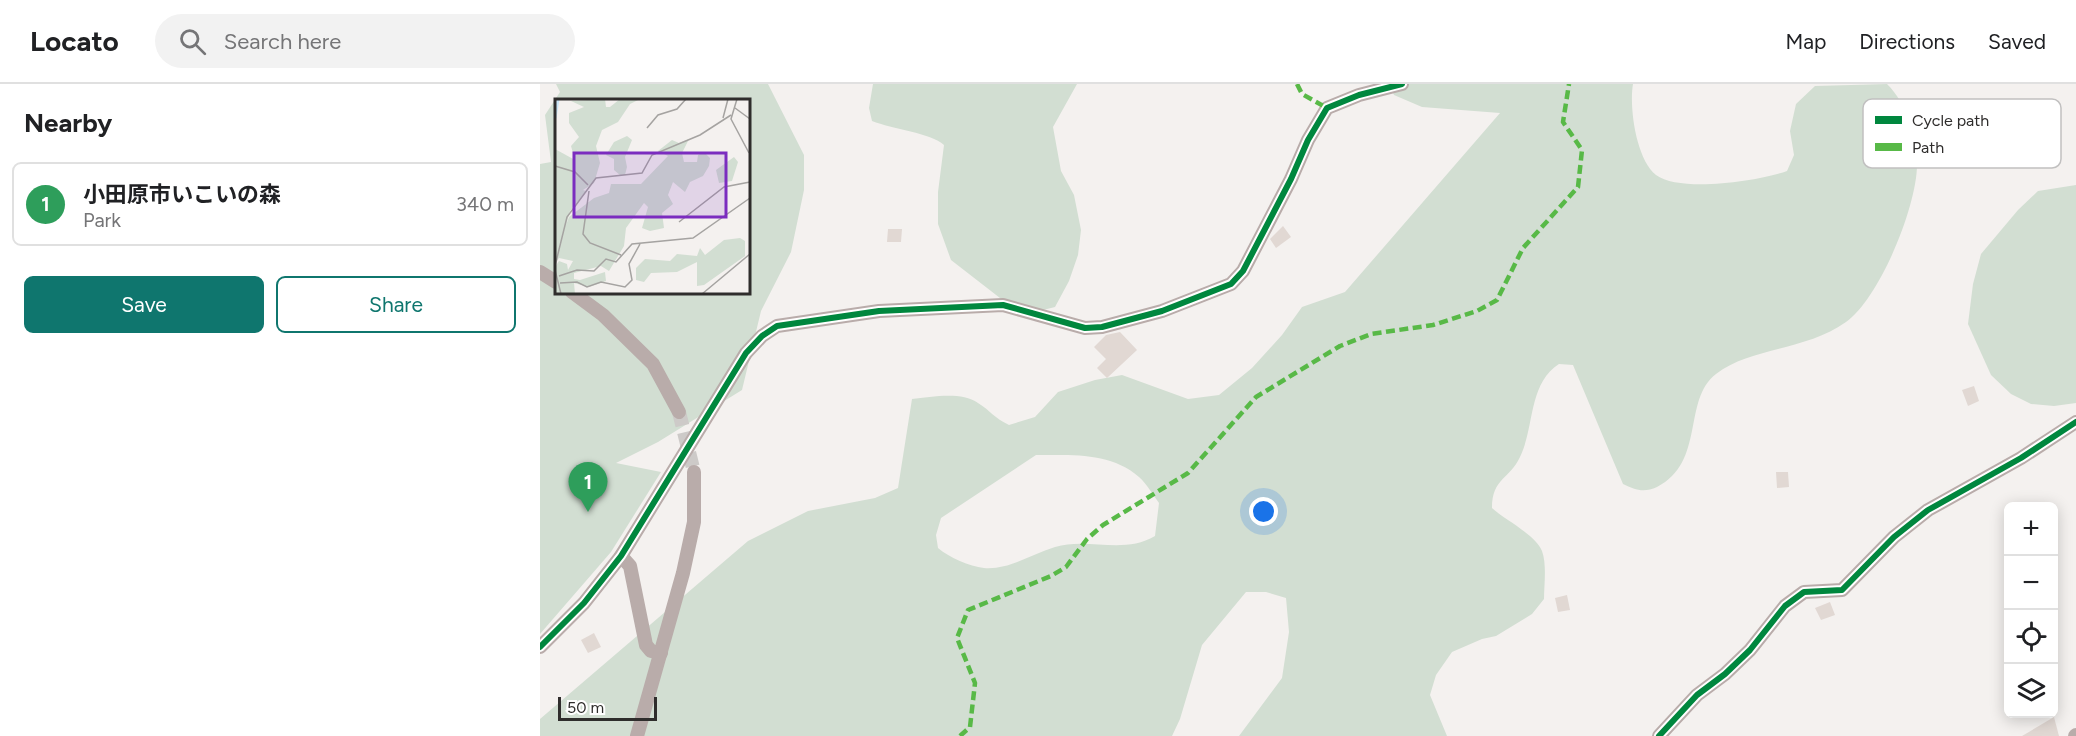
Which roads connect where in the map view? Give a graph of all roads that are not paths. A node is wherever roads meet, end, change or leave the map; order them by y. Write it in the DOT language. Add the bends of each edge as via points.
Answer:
graph roads {
  1 [pos="1402,84"];
  2 [pos="540,272"];
  3 [pos="555,281"];
  4 [pos="575,294"];
  5 [pos="679,412"];
  6 [pos="2076,422"];
  7 [pos="694,472"];
  8 [pos="621,556"];
  9 [pos="540,647"];
  10 [pos="661,653"];
  11 [pos="638,736"];
  12 [pos="1659,736"];
  1 -- 8 [label="street" via="1327,108 1243,271 1231,284 1162,311 1124,323 1085,328 1003,305 879,311 777,326 746,353"];
  2 -- 3 [label="street"];
  4 -- 5 [label="street" via="603,315 653,364"];
  6 -- 12 [label="street" via="1928,510 1894,537 1842,590 1804,592 1785,606 1750,650 1696,695"];
  7 -- 10 [label="street" via="694,522"];
  8 -- 9 [label="street" via="584,603"];
  8 -- 10 [label="street" via="630,566 646,645"];
  10 -- 11 [label="street"];
}
